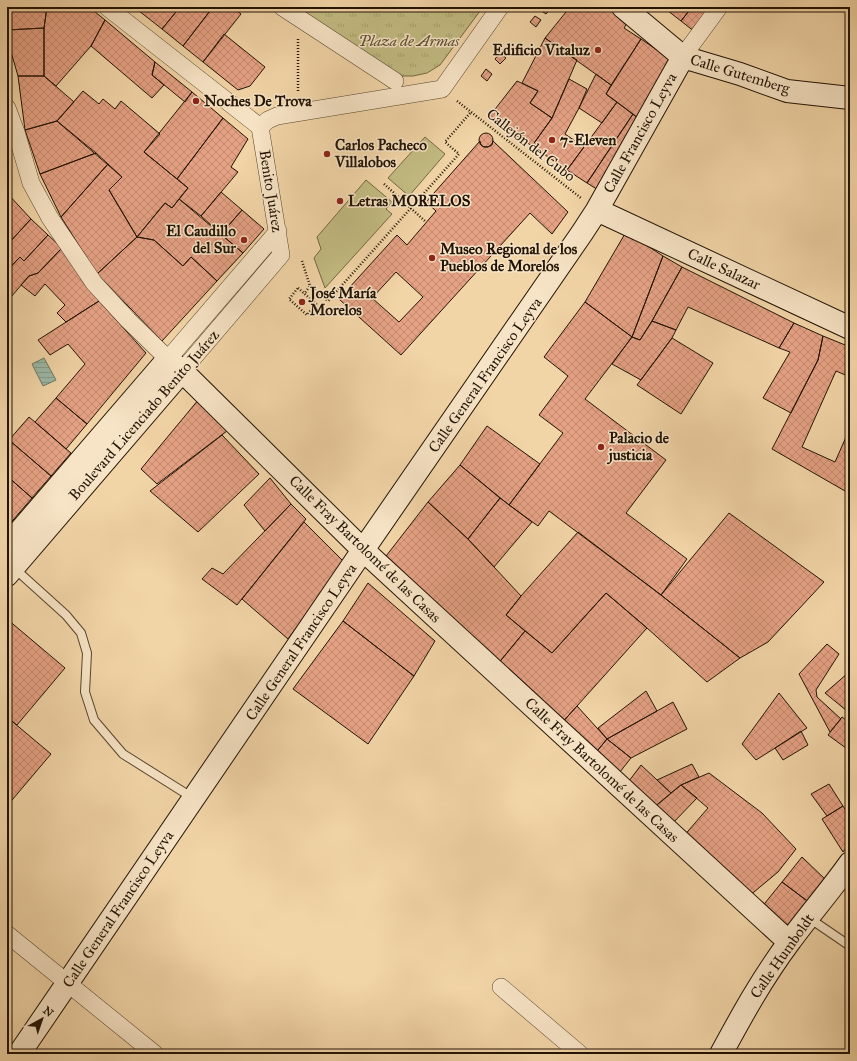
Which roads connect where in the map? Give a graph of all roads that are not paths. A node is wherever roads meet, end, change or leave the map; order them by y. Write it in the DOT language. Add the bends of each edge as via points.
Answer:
graph roads {
  1 [pos="107,7"];
  2 [pos="282,7"];
  3 [pos="500,7"];
  4 [pos="623,7"];
  5 [pos="719,7"];
  6 [pos="684,57"];
  7 [pos="395,81"];
  8 [pos="850,98"];
  9 [pos="7,108"];
  10 [pos="260,127"];
  11 [pos="597,210"];
  12 [pos="278,231"];
  13 [pos="281,255"];
  14 [pos="850,328"];
  15 [pos="175,365"];
  16 [pos="7,546"];
  17 [pos="363,550"];
  18 [pos="10,571"];
  19 [pos="193,798"];
  20 [pos="850,864"];
  21 [pos="808,918"];
  22 [pos="7,934"];
  23 [pos="789,942"];
  24 [pos="850,946"];
  25 [pos="67,983"];
  26 [pos="501,987"];
  27 [pos="724,1051"];
  28 [pos="19,1054"];
  29 [pos="155,1054"];
  30 [pos="580,1054"];
  1 -- 10 [label="street"];
  2 -- 7 [label="street"];
  3 -- 10 [label="street" via="442,89 277,116"];
  4 -- 6 [label="street, Calle Gutemberg"];
  5 -- 6 [label="street"];
  6 -- 8 [label="street, Calle Gutemberg" via="787,90"];
  6 -- 11 [label="street, Calle Francisco Leyva"];
  9 -- 15 [label="street, Calle Fray Bartolomé de las Casas" via="31,182 50,218 94,283"];
  10 -- 12 [label="street, Benito Juárez"];
  11 -- 14 [label="street, Calle Salazar"];
  11 -- 17 [label="street, Calle General Francisco Leyva"];
  12 -- 13 [label="street, Benito Juárez"];
  12 -- 15 [label="street, Boulevard Licenciado Benito Juárez"];
  13 -- 15 [label="street, Boulevard Licenciado Benito Juárez"];
  15 -- 16 [label="street, Boulevard Licenciado Benito Juárez"];
  15 -- 17 [label="street, Calle Fray Bartolomé de las Casas"];
  15 -- 18 [label="street, Boulevard Licenciado Benito Juárez"];
  17 -- 19 [label="street, Calle General Francisco Leyva"];
  17 -- 23 [label="street, Calle Fray Bartolomé de las Casas"];
  18 -- 19 [label="lane" via="66,614 81,633 88,653 85,692 94,720 123,754"];
  19 -- 25 [label="street, Calle General Francisco Leyva"];
  20 -- 21 [label="street, Calle Humboldt"];
  21 -- 23 [label="street, Calle Humboldt"];
  21 -- 24 [label="lane"];
  22 -- 25 [label="street"];
  23 -- 27 [label="street, Calle Humboldt" via="748,1003"];
  25 -- 28 [label="street, Calle General Francisco Leyva"];
  25 -- 29 [label="street"];
  26 -- 30 [label="street"];
}
